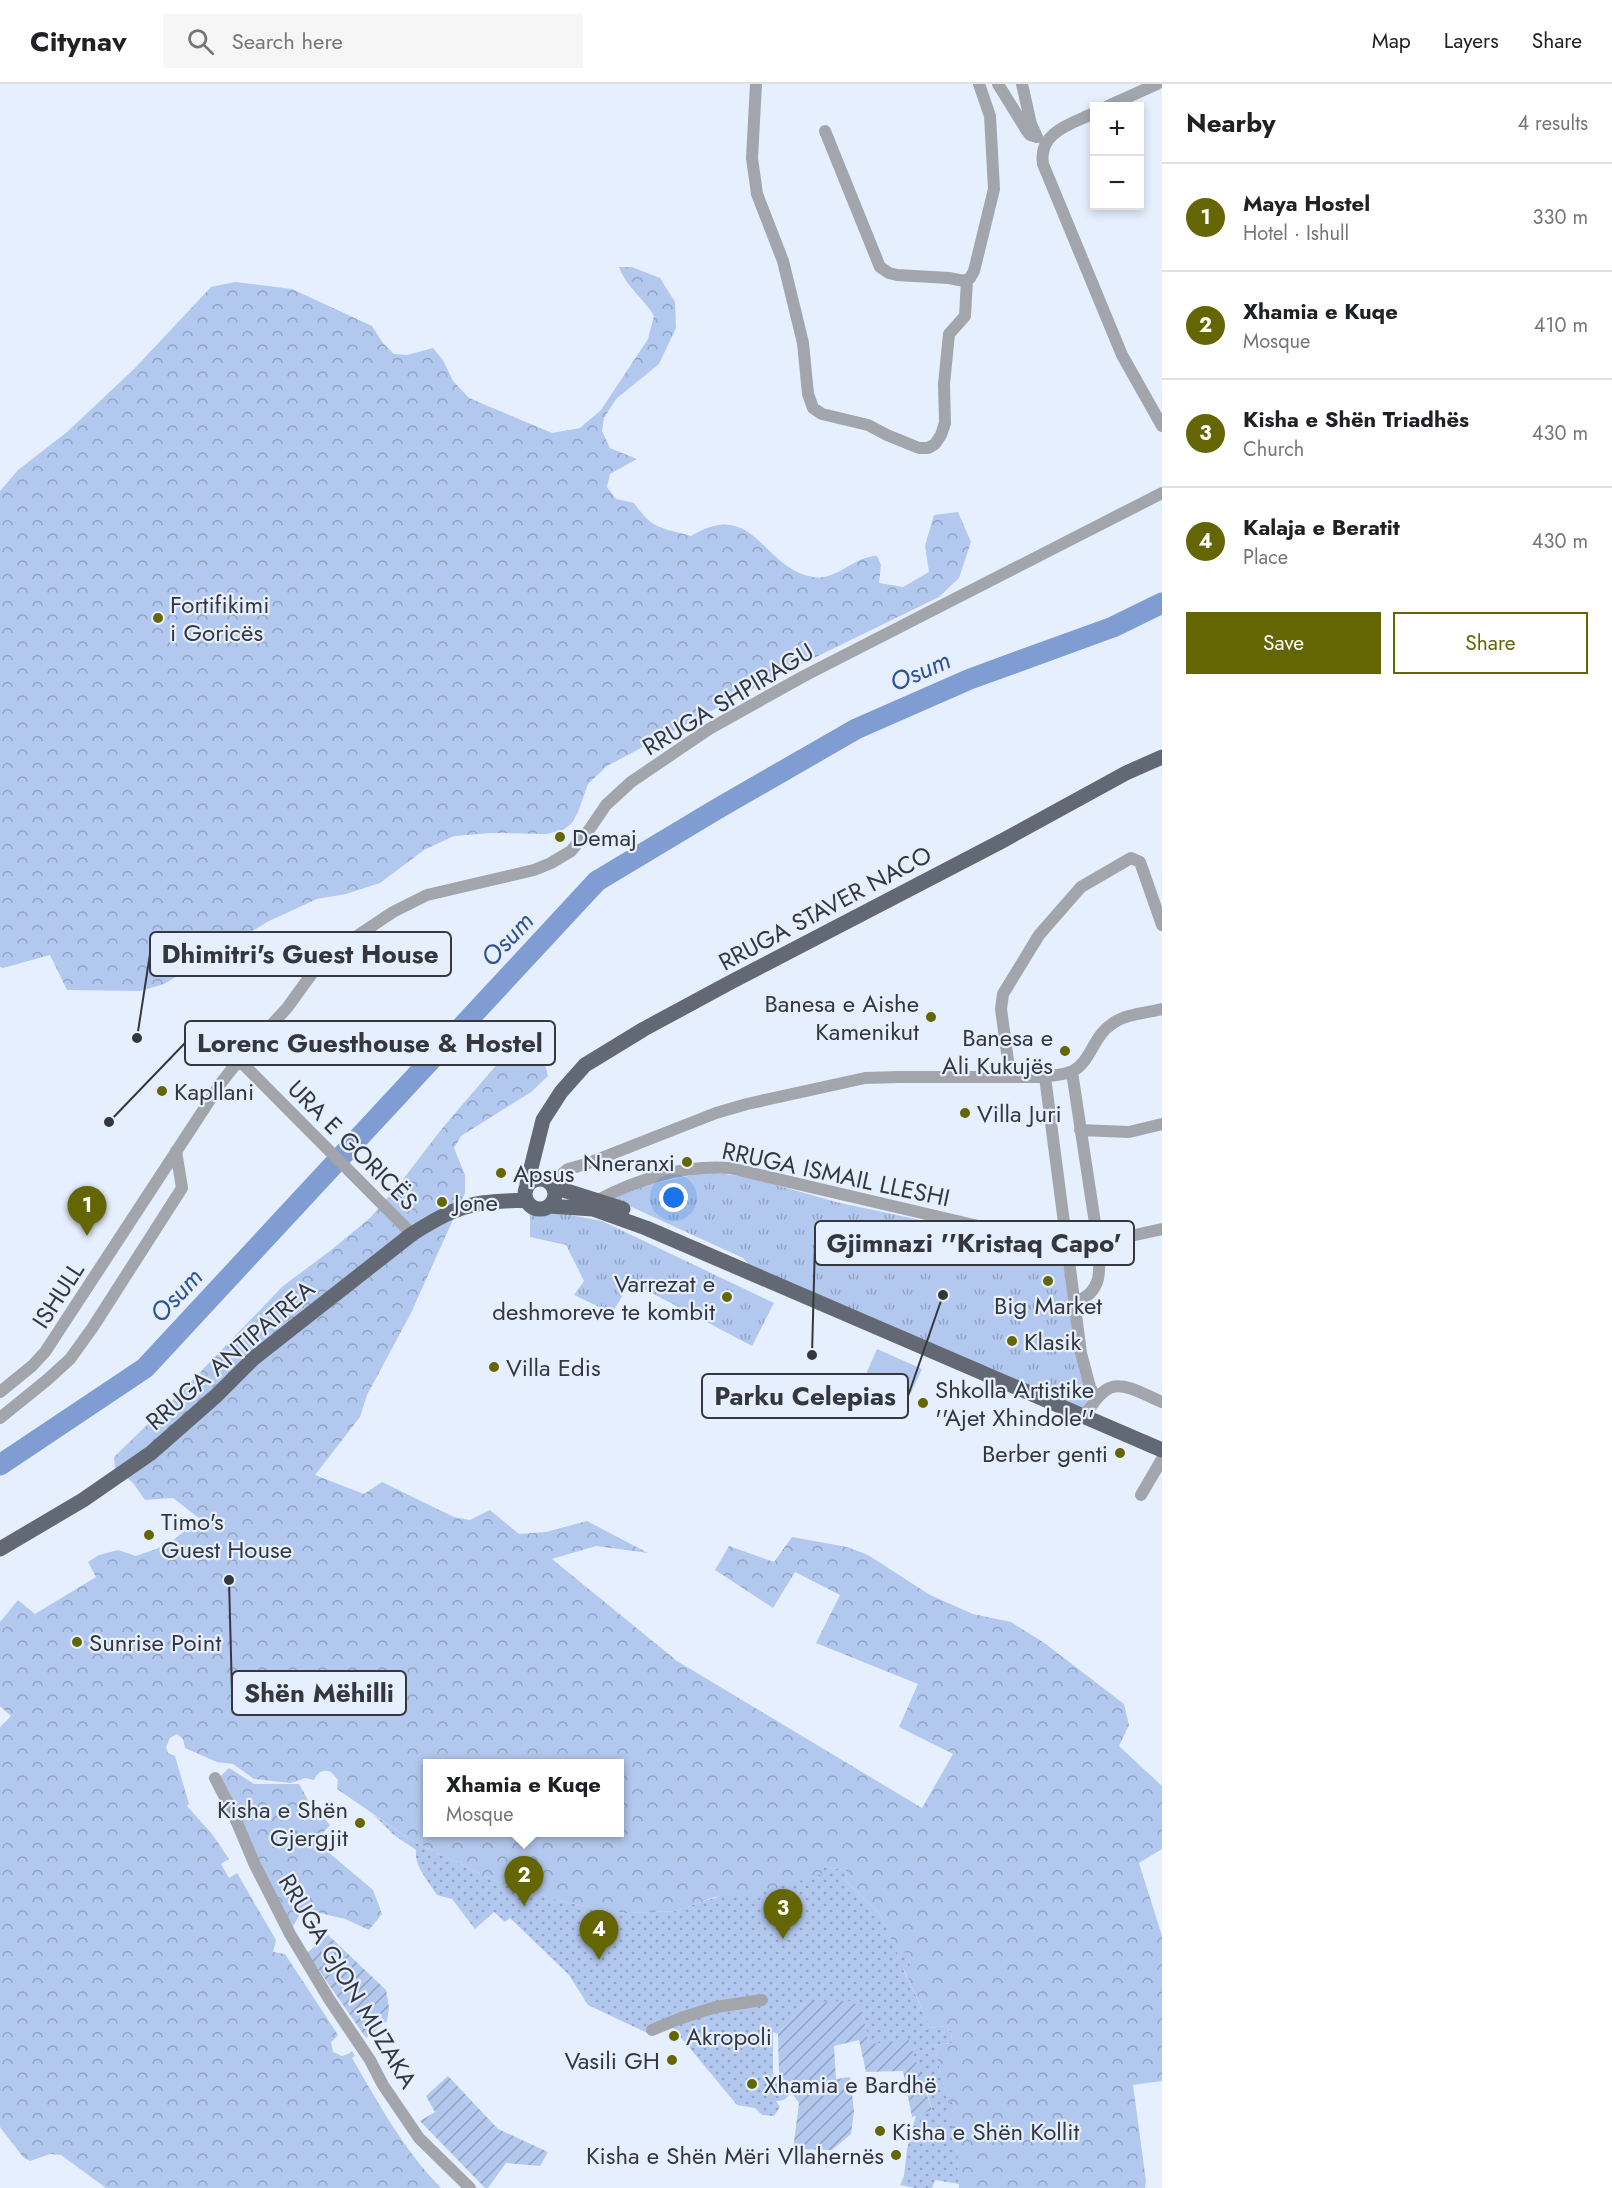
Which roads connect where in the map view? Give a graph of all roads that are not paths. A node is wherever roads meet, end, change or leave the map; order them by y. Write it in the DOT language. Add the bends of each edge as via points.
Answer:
graph roads {
  1 [pos="756,84"];
  2 [pos="980,84"];
  3 [pos="998,84"];
  4 [pos="1022,84"];
  5 [pos="1157,84"];
  6 [pos="1117,102"];
  7 [pos="1090,114"];
  8 [pos="825,131"];
  9 [pos="1040,141"];
  10 [pos="968,280"];
  11 [pos="1162,426"];
  12 [pos="1162,493"];
  13 [pos="1162,757"];
  14 [pos="1162,925"];
  15 [pos="1162,1009"];
  16 [pos="239,1060"];
  17 [pos="1072,1072"];
  18 [pos="1011,1076"];
  19 [pos="1045,1077"];
  20 [pos="1162,1124"];
  21 [pos="1080,1130"];
  22 [pos="539,1133"];
  23 [pos="176,1151"];
  24 [pos="551,1183"];
  25 [pos="526,1192"];
  26 [pos="598,1200"];
  27 [pos="549,1206"];
  28 [pos="1162,1229"];
  29 [pos="412,1233"];
  30 [pos="1098,1243"];
  31 [pos="1068,1247"];
  32 [pos="743,1269"];
  33 [pos="1075,1302"];
  34 [pos="0,1392"];
  35 [pos="1096,1398"];
  36 [pos="1162,1402"];
  37 [pos="1085,1416"];
  38 [pos="0,1418"];
  39 [pos="1162,1450"];
  40 [pos="1162,1459"];
  41 [pos="1142,1495"];
  42 [pos="0,1549"];
  43 [pos="215,1778"];
  44 [pos="762,2000"];
  45 [pos="652,2030"];
  46 [pos="470,2188"];
  1 -- 10 [label="street" via="752,158 757,194 783,261 801,334 813,408 822,414 868,425 919,448 935,444 945,423 949,334 965,316"];
  2 -- 10 [label="street" via="990,116 994,189 976,266"];
  3 -- 9 [label="street" via="1027,131"];
  4 -- 9 [label="street" via="1031,123"];
  5 -- 6 [label="street"];
  7 -- 9 [label="street"];
  8 -- 10 [label="street" via="880,267 897,275"];
  9 -- 11 [label="street" via="1047,175 1114,336"];
  12 -- 16 [label="street, RRUGA SHPIRAGU" via="804,676 709,729 631,782 606,805 564,856 534,870 427,895 393,912 316,968 287,1008"];
  13 -- 22 [label="main road, RRUGA STAVER NACO" via="644,1029 585,1065 561,1092"];
  14 -- 18 [label="street" via="1137,858 1081,887 1039,935 1003,994 1001,1009"];
  15 -- 17 [label="street" via="1112,1023"];
  16 -- 23 [label="street, ISHULL"];
  16 -- 29 [label="street, URA E GORICËS"];
  17 -- 19 [label="street"];
  17 -- 21 [label="street"];
  18 -- 19 [label="street"];
  18 -- 24 [label="street" via="865,1078 747,1104 568,1169"];
  19 -- 31 [label="street"];
  20 -- 21 [label="street" via="1129,1132"];
  21 -- 30 [label="street"];
  22 -- 24 [label="main road"];
  22 -- 25 [label="main road, RRUGA STAVER NACO"];
  23 -- 34 [label="street, ISHULL" via="45,1352"];
  23 -- 38 [label="street" via="182,1188 93,1327 70,1359"];
  24 -- 25 [label="main road, RRUGA ANTIPATREA" via="536,1179"];
  24 -- 26 [label="main road, RRUGA ANTIPATREA"];
  24 -- 27 [label="main road" via="555,1198"];
  25 -- 27 [label="main road, RRUGA ANTIPATREA" via="532,1207"];
  25 -- 29 [label="main road, RRUGA ANTIPATREA" via="459,1210"];
  26 -- 31 [label="street, RRUGA ISMAIL LLESHI" via="633,1182 699,1168 730,1168"];
  26 -- 32 [label="main road, RRUGA ANTIPATREA" via="723,1252"];
  27 -- 32 [label="main road, RRUGA ANTIPATREA" via="607,1213"];
  28 -- 30 [label="street"];
  29 -- 42 [label="main road, RRUGA ANTIPATREA" via="254,1358 151,1453 83,1500"];
  30 -- 33 [label="street" via="1098,1280 1085,1299"];
  31 -- 33 [label="street"];
  32 -- 37 [label="main road, RRUGA ANTIPATREA"];
  33 -- 35 [label="street" via="1083,1363"];
  35 -- 36 [label="street" via="1115,1385"];
  35 -- 37 [label="street"];
  37 -- 39 [label="main road, RRUGA ANTIPATREA"];
  40 -- 41 [label="street"];
  43 -- 46 [label="street, RRUGA GJON MUZAKA" via="285,1924 329,1999 419,2138"];
  44 -- 45 [label="street" via="716,2007"];
}
